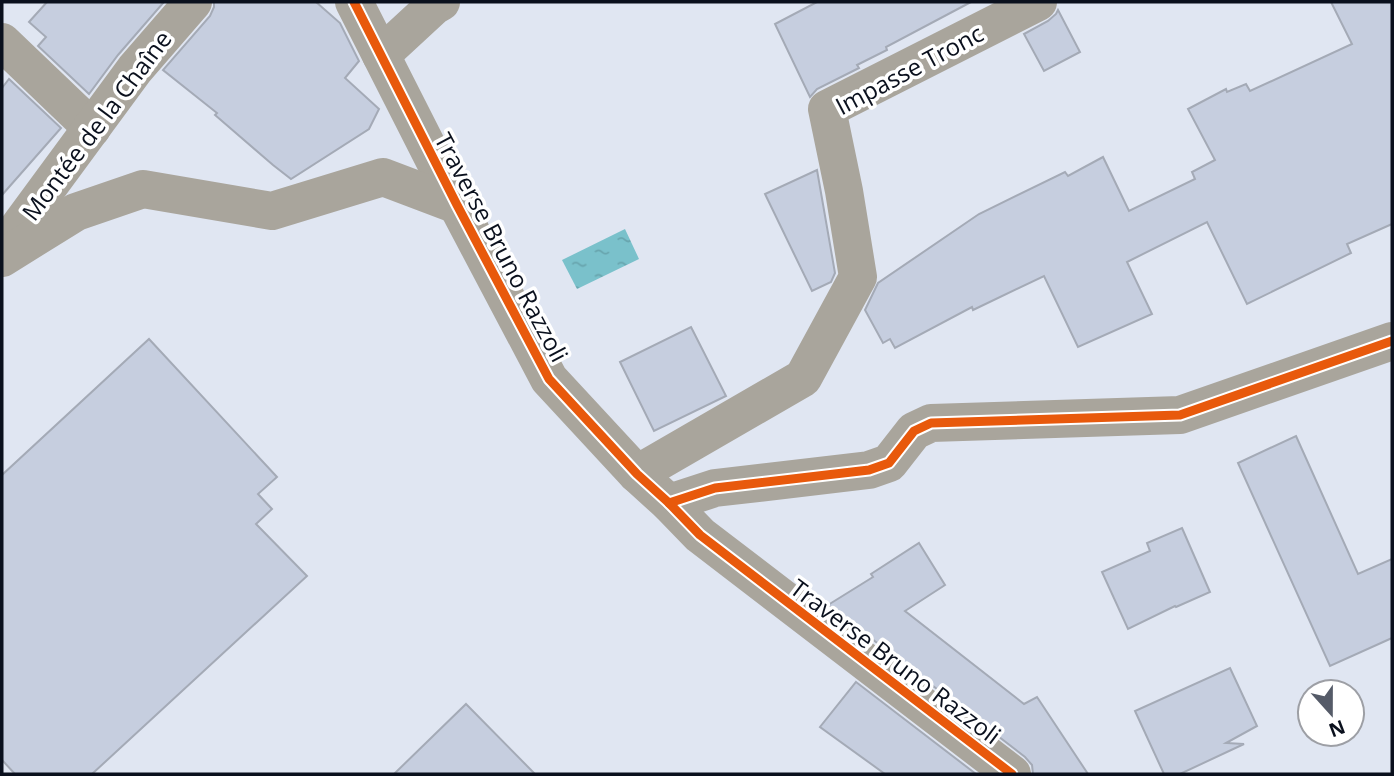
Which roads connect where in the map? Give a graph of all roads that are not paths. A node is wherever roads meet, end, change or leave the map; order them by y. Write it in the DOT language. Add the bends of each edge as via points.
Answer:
graph roads {
  1 [pos="193,2"];
  2 [pos="354,2"];
  3 [pos="441,2"];
  4 [pos="1038,2"];
  5 [pos="2,42"];
  6 [pos="381,55"];
  7 [pos="92,128"];
  8 [pos="457,205"];
  9 [pos="2,250"];
  10 [pos="2,258"];
  11 [pos="1392,341"];
  12 [pos="638,474"];
  13 [pos="669,503"];
  14 [pos="1012,774"];
  1 -- 7 [label="street, Montée de la Chaîne"];
  2 -- 6 [label="street, Traverse Bruno Razzoli"];
  3 -- 6 [label="street"];
  4 -- 12 [label="street, Impasse Tronc" via="827,109 858,277 803,379"];
  5 -- 7 [label="street"];
  6 -- 8 [label="street, Traverse Bruno Razzoli"];
  7 -- 9 [label="street, Montée de la Chaîne"];
  8 -- 10 [label="street, Montée de la Chaîne" via="383,177 272,211 143,189 76,212"];
  8 -- 12 [label="street, Traverse Bruno Razzoli" via="549,379"];
  11 -- 13 [label="street" via="1180,415 930,423 914,431 889,463 869,470 715,488"];
  12 -- 13 [label="street, Traverse Bruno Razzoli"];
  13 -- 14 [label="street, Traverse Bruno Razzoli" via="700,536"];
}
